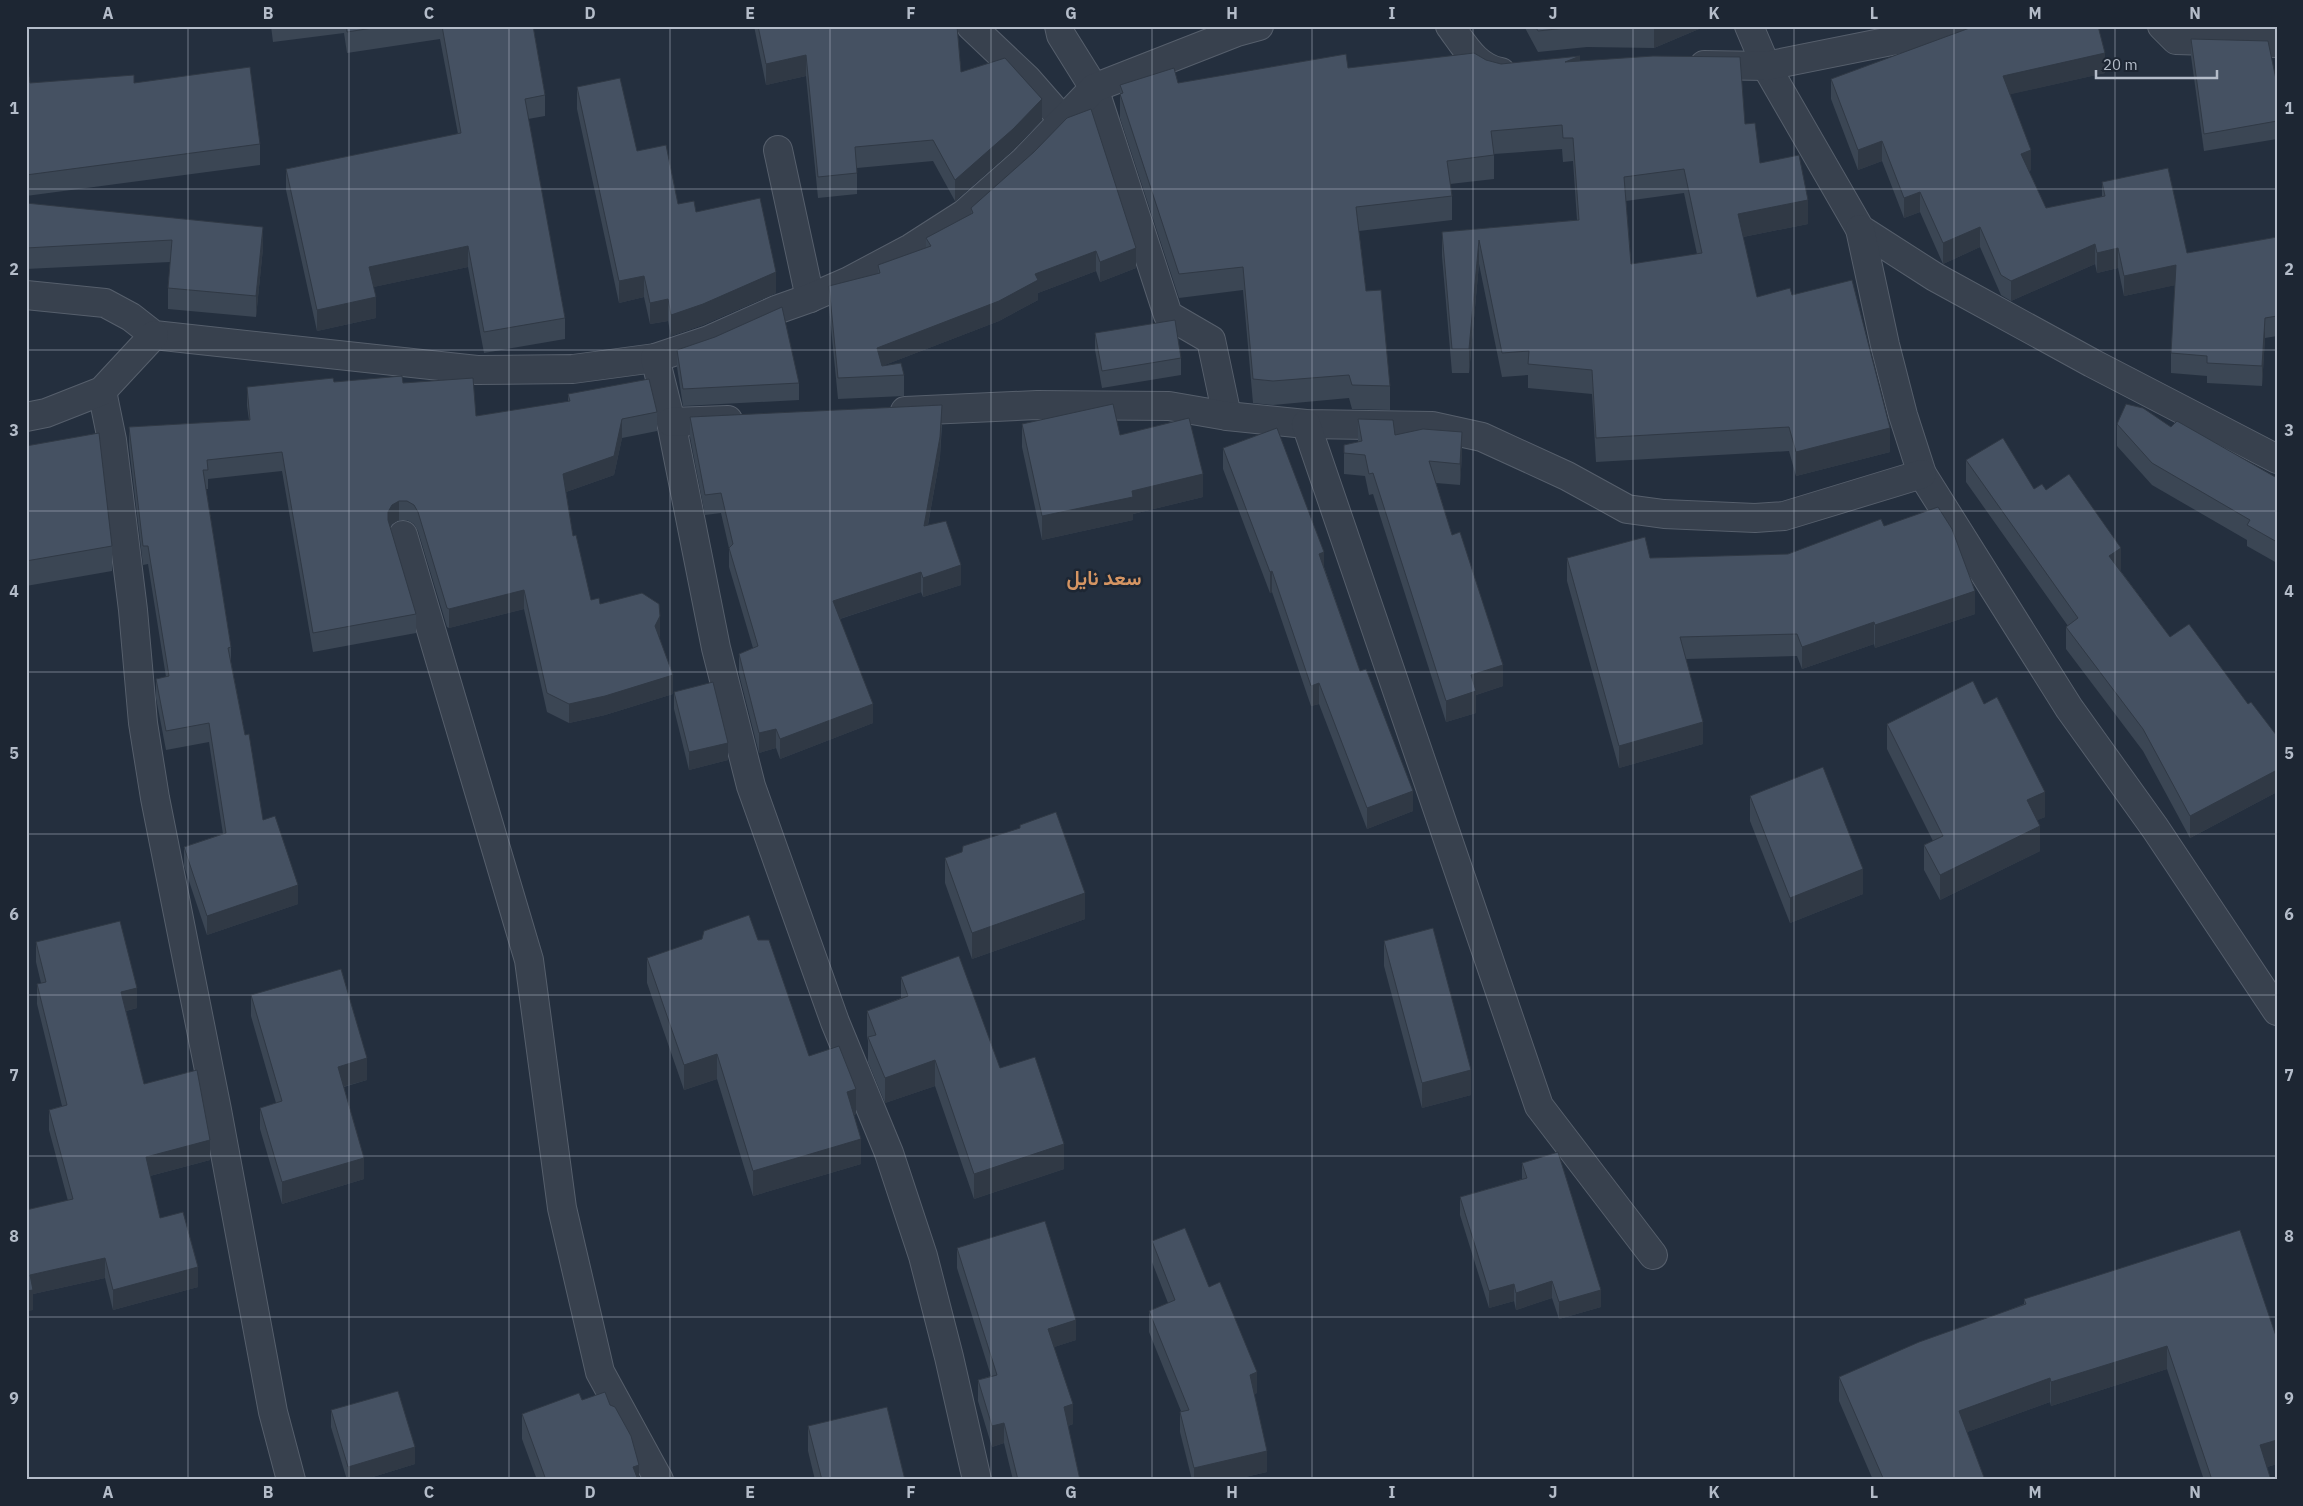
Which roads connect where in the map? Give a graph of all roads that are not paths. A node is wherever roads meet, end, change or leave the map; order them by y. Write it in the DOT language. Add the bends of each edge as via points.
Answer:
graph roads {
  1 [pos="971,26"];
  2 [pos="1059,26"];
  3 [pos="1259,26"];
  4 [pos="1450,26"];
  5 [pos="1749,26"];
  6 [pos="1966,26"];
  7 [pos="2162,26"];
  8 [pos="2277,43"];
  9 [pos="1677,64"];
  10 [pos="1766,66"];
  11 [pos="1529,69"];
  12 [pos="1094,88"];
  13 [pos="1062,119"];
  14 [pos="778,150"];
  15 [pos="1860,229"];
  16 [pos="26,295"];
  17 [pos="810,298"];
  18 [pos="154,335"];
  19 [pos="655,358"];
  20 [pos="102,391"];
  21 [pos="880,412"];
  22 [pos="1227,416"];
  23 [pos="26,417"];
  24 [pos="751,418"];
  25 [pos="671,422"];
  26 [pos="1306,424"];
  27 [pos="2277,459"];
  28 [pos="1922,474"];
  29 [pos="403,535"];
  30 [pos="2277,1011"];
  31 [pos="1653,1255"];
  32 [pos="291,1480"];
  33 [pos="659,1480"];
  34 [pos="977,1480"];
  1 -- 13 [label="street" via="1027,79"];
  2 -- 12 [label="street" via="1060,35"];
  3 -- 12 [label="street"];
  4 -- 11 [label="street" via="1474,59 1488,69 1500,72"];
  5 -- 10 [label="street"];
  6 -- 10 [label="street"];
  7 -- 8 [label="street" via="2176,40"];
  9 -- 10 [label="street"];
  10 -- 15 [label="street"];
  12 -- 13 [label="street"];
  12 -- 22 [label="street" via="1168,315 1211,340"];
  13 -- 17 [label="street" via="1024,161 964,214 911,248"];
  14 -- 17 [label="street"];
  15 -- 27 [label="street" via="1935,277"];
  15 -- 28 [label="street" via="1885,345"];
  16 -- 18 [label="street" via="105,303"];
  17 -- 19 [label="street" via="709,340"];
  18 -- 19 [label="street" via="477,370 573,369"];
  18 -- 20 [label="street"];
  19 -- 25 [label="street"];
  20 -- 23 [label="street" via="46,413"];
  20 -- 32 [label="street" via="112,440 143,723 155,798 273,1412"];
  21 -- 22 [label="street" via="1106,404 1169,406"];
  22 -- 26 [label="street"];
  24 -- 25 [label="street"];
  25 -- 34 [label="street" via="716,648 751,786 835,1022 889,1153 920,1246"];
  26 -- 28 [label="street" via="1432,426 1482,437 1567,476 1626,509 1664,514 1784,516"];
  26 -- 31 [label="street" via="1539,1106"];
  28 -- 30 [label="street" via="2069,708 2155,828"];
  29 -- 33 [label="street" via="529,960 562,1208 600,1372"];
}
